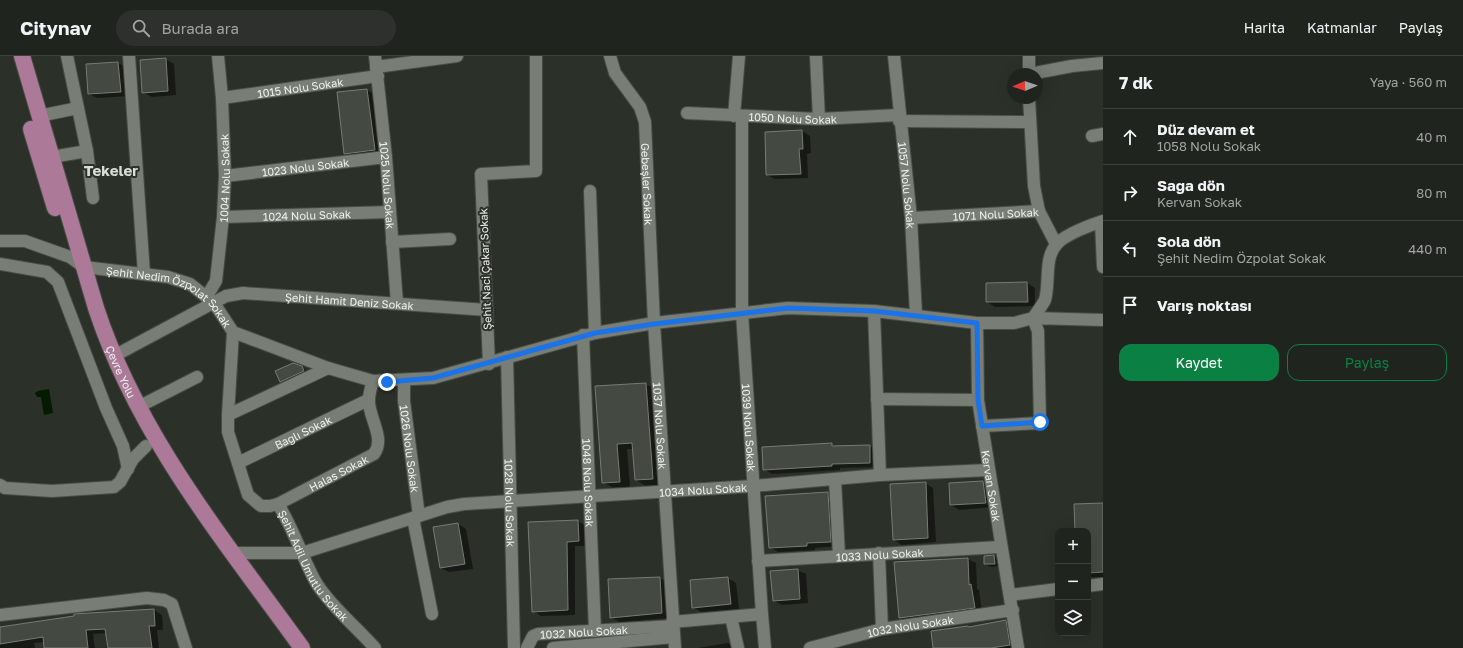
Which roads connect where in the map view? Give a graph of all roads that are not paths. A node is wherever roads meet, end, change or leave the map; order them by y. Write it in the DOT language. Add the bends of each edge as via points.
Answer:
graph roads {
  1 [pos="11,56"];
  2 [pos="22,56"];
  3 [pos="67,56"];
  4 [pos="129,56"];
  5 [pos="218,56"];
  6 [pos="456,56"];
  7 [pos="536,56"];
  8 [pos="610,56"];
  9 [pos="739,56"];
  10 [pos="816,56"];
  11 [pos="894,56"];
  12 [pos="1029,56"];
  13 [pos="1103,63"];
  14 [pos="376,66"];
  15 [pos="1029,68"];
  16 [pos="1043,71"];
  17 [pos="222,98"];
  18 [pos="1029,104"];
  19 [pos="78,108"];
  20 [pos="687,113"];
  21 [pos="39,116"];
  22 [pos="738,116"];
  23 [pos="899,118"];
  24 [pos="819,119"];
  25 [pos="1030,122"];
  26 [pos="87,151"];
  27 [pos="52,157"];
  28 [pos="386,157"];
  29 [pos="224,176"];
  30 [pos="590,191"];
  31 [pos="93,198"];
  32 [pos="1039,211"];
  33 [pos="390,212"];
  34 [pos="223,217"];
  35 [pos="910,218"];
  36 [pos="1102,221"];
  37 [pos="450,239"];
  38 [pos="1102,239"];
  39 [pos="0,241"];
  40 [pos="392,242"];
  41 [pos="1056,244"];
  42 [pos="70,257"];
  43 [pos="0,264"];
  44 [pos="84,267"];
  45 [pos="1103,267"];
  46 [pos="144,274"];
  47 [pos="210,299"];
  48 [pos="397,303"];
  49 [pos="487,310"];
  50 [pos="874,311"];
  51 [pos="742,313"];
  52 [pos="916,315"];
  53 [pos="1033,318"];
  54 [pos="1103,320"];
  55 [pos="977,323"];
  56 [pos="654,324"];
  57 [pos="233,332"];
  58 [pos="595,333"];
  59 [pos="583,335"];
  60 [pos="114,356"];
  61 [pos="507,357"];
  62 [pos="489,364"];
  63 [pos="328,368"];
  64 [pos="197,377"];
  65 [pos="372,381"];
  66 [pos="404,381"];
  67 [pos="877,399"];
  68 [pos="368,400"];
  69 [pos="978,400"];
  70 [pos="138,407"];
  71 [pos="228,415"];
  72 [pos="982,426"];
  73 [pos="146,446"];
  74 [pos="238,463"];
  75 [pos="128,469"];
  76 [pos="989,470"];
  77 [pos="880,475"];
  78 [pos="835,479"];
  79 [pos="0,485"];
  80 [pos="753,486"];
  81 [pos="664,492"];
  82 [pos="590,497"];
  83 [pos="511,501"];
  84 [pos="278,504"];
  85 [pos="416,517"];
  86 [pos="1000,546"];
  87 [pos="879,552"];
  88 [pos="234,553"];
  89 [pos="302,553"];
  90 [pos="839,555"];
  91 [pos="758,561"];
  92 [pos="1103,584"];
  93 [pos="1091,586"];
  94 [pos="1055,589"];
  95 [pos="1010,595"];
  96 [pos="1013,610"];
  97 [pos="432,614"];
  98 [pos="762,614"];
  99 [pos="0,615"];
  100 [pos="731,617"];
  101 [pos="882,629"];
  102 [pos="595,631"];
  103 [pos="673,633"];
  104 [pos="622,645"];
  105 [pos="186,648"];
  106 [pos="289,648"];
  107 [pos="302,648"];
  108 [pos="375,648"];
  109 [pos="514,648"];
  110 [pos="527,648"];
  111 [pos="553,648"];
  112 [pos="738,648"];
  113 [pos="766,648"];
  114 [pos="810,648"];
  115 [pos="1018,648"];
  1 -- 42 [label="main road, Çevre Yolu"];
  2 -- 21 [label="main road, Çevre Yolu"];
  3 -- 19 [label="street"];
  4 -- 46 [label="street"];
  5 -- 17 [label="street, 1004 Nolu Sokak"];
  6 -- 14 [label="street, 1015 Nolu Sokak"];
  7 -- 49 [label="street, Şehit Naci Çakar Sokak" via="536,171 481,174"];
  8 -- 56 [label="street, Gebeşler Sokak" via="615,73 640,107 645,122"];
  9 -- 22 [label="street, 1039 Nolu Sokak"];
  10 -- 24 [label="street"];
  11 -- 23 [label="street, 1057 Nolu Sokak"];
  12 -- 15 [label="street"];
  13 -- 16 [label="street"];
  14 -- 17 [label="street, 1015 Nolu Sokak"];
  14 -- 28 [label="street, 1025 Nolu Sokak"];
  17 -- 29 [label="street, 1004 Nolu Sokak"];
  18 -- 25 [label="street"];
  19 -- 21 [label="street"];
  19 -- 26 [label="street"];
  20 -- 22 [label="street, 1050 Nolu Sokak"];
  21 -- 27 [label="main road, Çevre Yolu"];
  22 -- 24 [label="street, 1050 Nolu Sokak"];
  22 -- 51 [label="street, 1039 Nolu Sokak"];
  23 -- 24 [label="street, 1050 Nolu Sokak"];
  23 -- 25 [label="street, 1050 Nolu Sokak"];
  23 -- 35 [label="street, 1057 Nolu Sokak"];
  25 -- 32 [label="street" via="1034,186"];
  26 -- 27 [label="street"];
  26 -- 31 [label="street"];
  27 -- 44 [label="main road, Çevre Yolu"];
  28 -- 29 [label="street, 1023 Nolu Sokak"];
  28 -- 33 [label="street, 1025 Nolu Sokak"];
  29 -- 34 [label="street, 1004 Nolu Sokak"];
  30 -- 58 [label="street"];
  32 -- 35 [label="street, 1071 Nolu Sokak"];
  32 -- 41 [label="street, 1071 Nolu Sokak"];
  33 -- 34 [label="street, 1024 Nolu Sokak"];
  33 -- 40 [label="street, 1025 Nolu Sokak"];
  34 -- 47 [label="street, 1004 Nolu Sokak" via="216,281"];
  35 -- 52 [label="street, 1057 Nolu Sokak"];
  36 -- 38 [label="street"];
  36 -- 41 [label="street"];
  37 -- 40 [label="street"];
  38 -- 45 [label="street"];
  39 -- 42 [label="street, Şehit Nedim Özpolat Sokak" via="25,241"];
  40 -- 48 [label="street, 1025 Nolu Sokak"];
  41 -- 53 [label="street" via="1052,251 1045,299"];
  42 -- 44 [label="street, Şehit Nedim Özpolat Sokak"];
  42 -- 73 [label="main road, Çevre Yolu" via="106,364"];
  43 -- 75 [label="street" via="47,272 58,282 106,408 124,446"];
  44 -- 46 [label="street, Şehit Nedim Özpolat Sokak"];
  44 -- 60 [label="main road, Çevre Yolu"];
  46 -- 47 [label="street, Şehit Nedim Özpolat Sokak" via="168,277 190,284"];
  47 -- 48 [label="street, Şehit Hamit Deniz Sokak" via="243,293"];
  47 -- 57 [label="street, Şehit Nedim Özpolat Sokak"];
  47 -- 60 [label="street, Şehit Hamit Deniz Sokak"];
  48 -- 49 [label="street, Şehit Hamit Deniz Sokak"];
  49 -- 62 [label="street, Şehit Naci Çakar Sokak"];
  50 -- 51 [label="street, Şehit Nedim Özpolat Sokak" via="788,308"];
  50 -- 52 [label="street, Şehit Nedim Özpolat Sokak"];
  50 -- 67 [label="street"];
  51 -- 56 [label="street, Şehit Nedim Özpolat Sokak"];
  51 -- 80 [label="street, 1039 Nolu Sokak"];
  52 -- 55 [label="street, Şehit Nedim Özpolat Sokak"];
  53 -- 54 [label="street, Şehit Nedim Özpolat Sokak"];
  53 -- 55 [label="street, Şehit Nedim Özpolat Sokak" via="1014,323"];
  53 -- 72 [label="street" via="1038,331 1040,422"];
  55 -- 69 [label="street, Kervan Sokak"];
  56 -- 58 [label="street, Şehit Nedim Özpolat Sokak"];
  56 -- 81 [label="street, 1037 Nolu Sokak"];
  57 -- 63 [label="street, Şehit Nedim Özpolat Sokak"];
  57 -- 71 [label="street, Şehit Adil Umutlu Sokak"];
  58 -- 59 [label="street, Şehit Nedim Özpolat Sokak"];
  59 -- 61 [label="street, Şehit Nedim Özpolat Sokak"];
  59 -- 82 [label="street, 1048 Nolu Sokak"];
  60 -- 70 [label="main road, Çevre Yolu"];
  61 -- 62 [label="street, Şehit Nedim Özpolat Sokak"];
  61 -- 83 [label="street, 1028 Nolu Sokak"];
  62 -- 66 [label="street, Şehit Nedim Özpolat Sokak" via="433,378"];
  63 -- 65 [label="street, Şehit Nedim Özpolat Sokak"];
  63 -- 71 [label="street"];
  64 -- 70 [label="street"];
  65 -- 66 [label="street, Şehit Nedim Özpolat Sokak"];
  65 -- 68 [label="street, Halas Sokak"];
  66 -- 85 [label="street, 1026 Nolu Sokak"];
  67 -- 69 [label="street"];
  67 -- 77 [label="street"];
  68 -- 74 [label="street, Bağlı Sokak"];
  68 -- 84 [label="street, Halas Sokak" via="378,440 378,449 374,454"];
  69 -- 72 [label="street, Kervan Sokak"];
  70 -- 88 [label="main road, Çevre Yolu" via="174,470"];
  71 -- 74 [label="street, Şehit Adil Umutlu Sokak" via="228,432"];
  72 -- 76 [label="street, Kervan Sokak"];
  73 -- 75 [label="street" via="133,459"];
  73 -- 106 [label="main road, Çevre Yolu"];
  74 -- 84 [label="street, Şehit Adil Umutlu Sokak" via="248,494 261,506"];
  75 -- 79 [label="street" via="114,487 52,491 5,488"];
  76 -- 77 [label="street, 1034 Nolu Sokak"];
  76 -- 86 [label="street, Kervan Sokak"];
  77 -- 78 [label="street, 1034 Nolu Sokak"];
  78 -- 80 [label="street, 1034 Nolu Sokak"];
  78 -- 90 [label="street"];
  80 -- 81 [label="street, 1034 Nolu Sokak"];
  80 -- 91 [label="street, 1039 Nolu Sokak"];
  81 -- 82 [label="street, 1034 Nolu Sokak"];
  81 -- 103 [label="street, 1037 Nolu Sokak"];
  82 -- 83 [label="street, 1034 Nolu Sokak"];
  82 -- 102 [label="street, 1048 Nolu Sokak"];
  83 -- 85 [label="street, 1034 Nolu Sokak" via="464,504"];
  83 -- 109 [label="street, 1028 Nolu Sokak"];
  84 -- 89 [label="street, Şehit Adil Umutlu Sokak" via="290,523"];
  85 -- 89 [label="street, 1034 Nolu Sokak"];
  85 -- 97 [label="street, 1026 Nolu Sokak"];
  86 -- 87 [label="street, 1033 Nolu Sokak"];
  86 -- 95 [label="street, Kervan Sokak"];
  87 -- 90 [label="street, 1033 Nolu Sokak"];
  87 -- 101 [label="street"];
  88 -- 89 [label="street, 1034 Nolu Sokak"];
  88 -- 107 [label="main road, Çevre Yolu"];
  89 -- 108 [label="street, Şehit Adil Umutlu Sokak" via="314,580"];
  90 -- 91 [label="street, 1033 Nolu Sokak"];
  91 -- 98 [label="street, 1039 Nolu Sokak"];
  92 -- 93 [label="street"];
  94 -- 95 [label="street"];
  95 -- 96 [label="street, Kervan Sokak"];
  96 -- 101 [label="street, 1032 Nolu Sokak"];
  96 -- 115 [label="street, Kervan Sokak"];
  98 -- 100 [label="street, 1032 Nolu Sokak"];
  98 -- 113 [label="street"];
  99 -- 105 [label="street" via="147,598 164,600 172,604"];
  100 -- 103 [label="street, 1032 Nolu Sokak"];
  100 -- 112 [label="street"];
  101 -- 114 [label="street, 1032 Nolu Sokak"];
  102 -- 103 [label="street, 1032 Nolu Sokak"];
  102 -- 110 [label="street, 1032 Nolu Sokak" via="538,634 533,636"];
  103 -- 104 [label="street"];
  104 -- 111 [label="street"];
}
